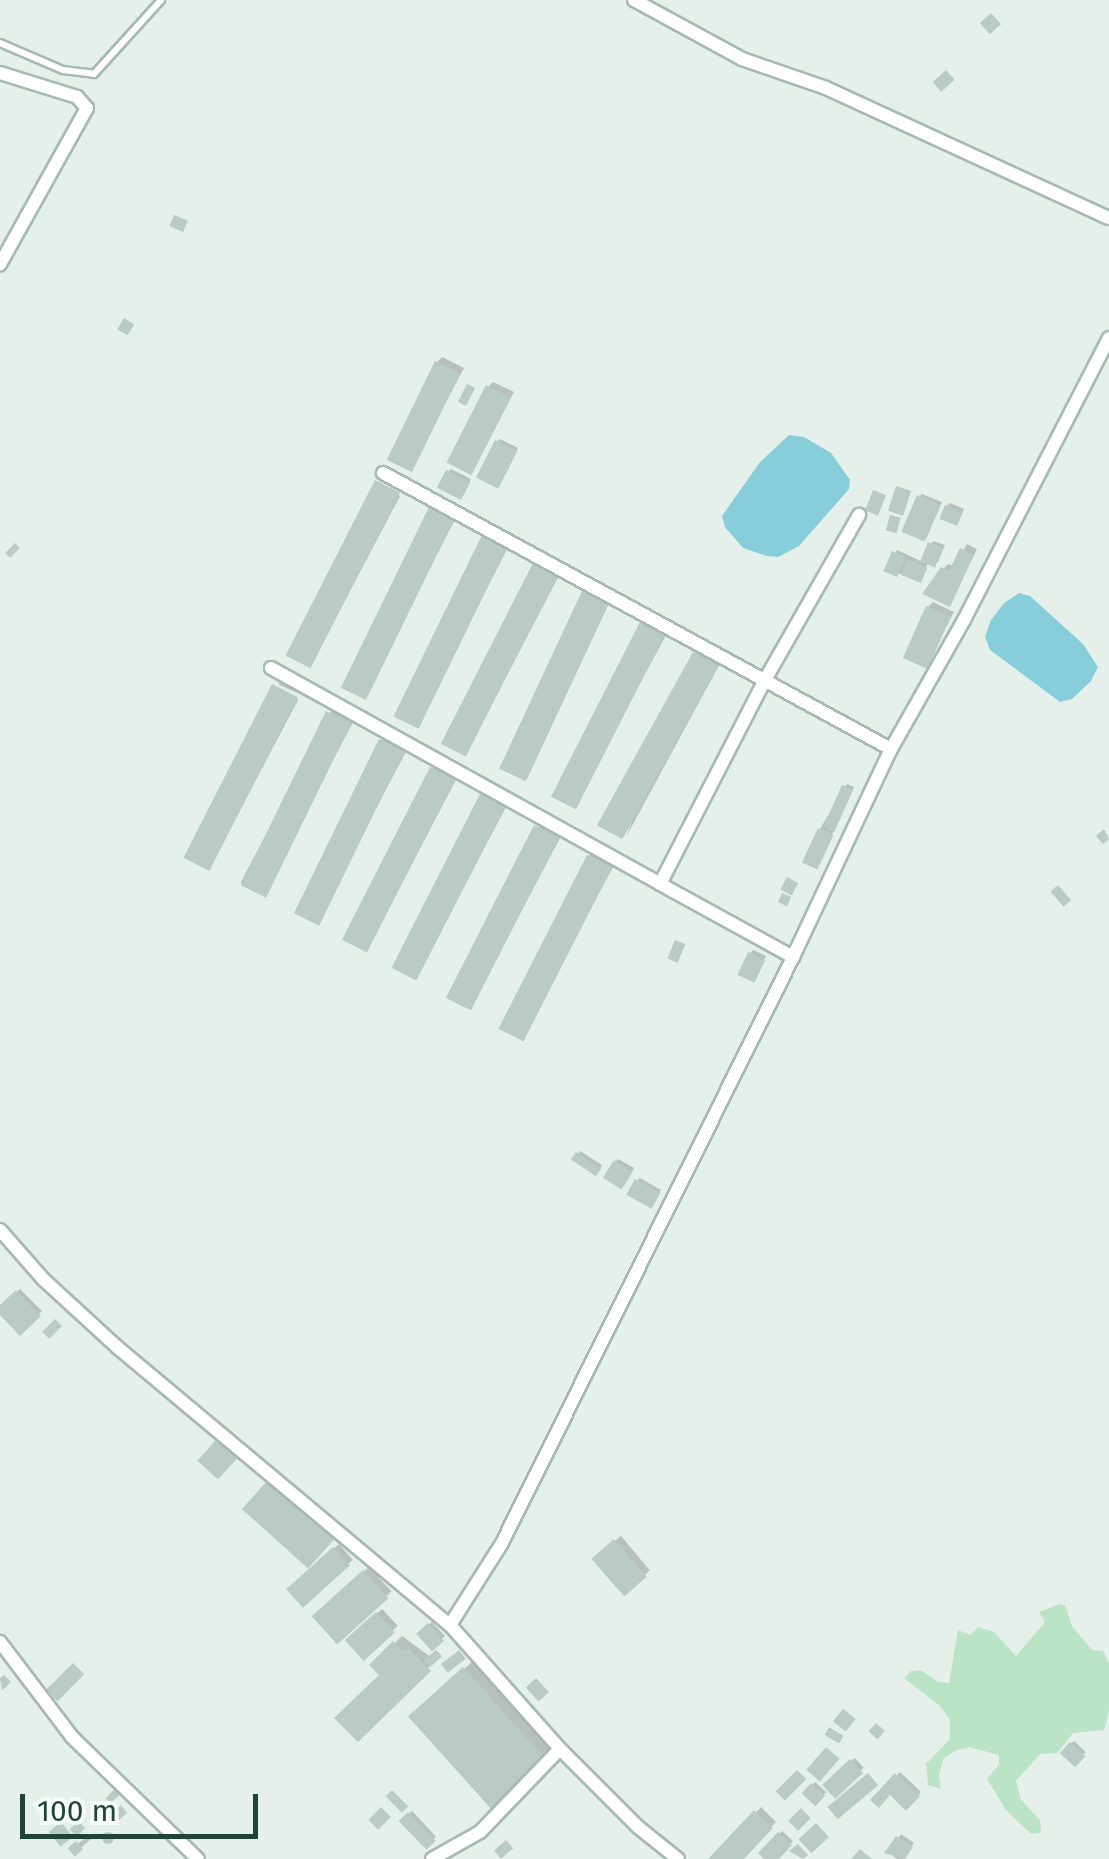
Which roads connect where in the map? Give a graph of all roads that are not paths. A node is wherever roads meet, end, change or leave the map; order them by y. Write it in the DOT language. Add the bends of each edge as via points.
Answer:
graph roads {
  1 [pos="161,0"];
  2 [pos="634,0"];
  3 [pos="0,43"];
  4 [pos="0,73"];
  5 [pos="1109,218"];
  6 [pos="0,264"];
  7 [pos="1109,338"];
  8 [pos="383,473"];
  9 [pos="859,515"];
  10 [pos="270,668"];
  11 [pos="766,678"];
  12 [pos="891,750"];
  13 [pos="660,884"];
  14 [pos="793,957"];
  15 [pos="0,1230"];
  16 [pos="450,1625"];
  17 [pos="0,1642"];
  18 [pos="560,1748"];
  19 [pos="198,1859"];
  20 [pos="432,1859"];
  21 [pos="678,1859"];
  1 -- 3 [label="lane" via="94,74 64,70"];
  2 -- 5 [label="street" via="742,59 826,88"];
  4 -- 6 [label="street" via="76,97 87,108"];
  7 -- 12 [label="street"];
  8 -- 11 [label="street"];
  9 -- 11 [label="street"];
  10 -- 13 [label="street"];
  11 -- 12 [label="street"];
  11 -- 13 [label="street"];
  12 -- 14 [label="street"];
  13 -- 14 [label="street"];
  14 -- 16 [label="street" via="502,1543"];
  15 -- 16 [label="street" via="117,1347"];
  16 -- 18 [label="street"];
  17 -- 19 [label="street" via="72,1737"];
  18 -- 20 [label="street" via="480,1832"];
  18 -- 21 [label="street"];
}
